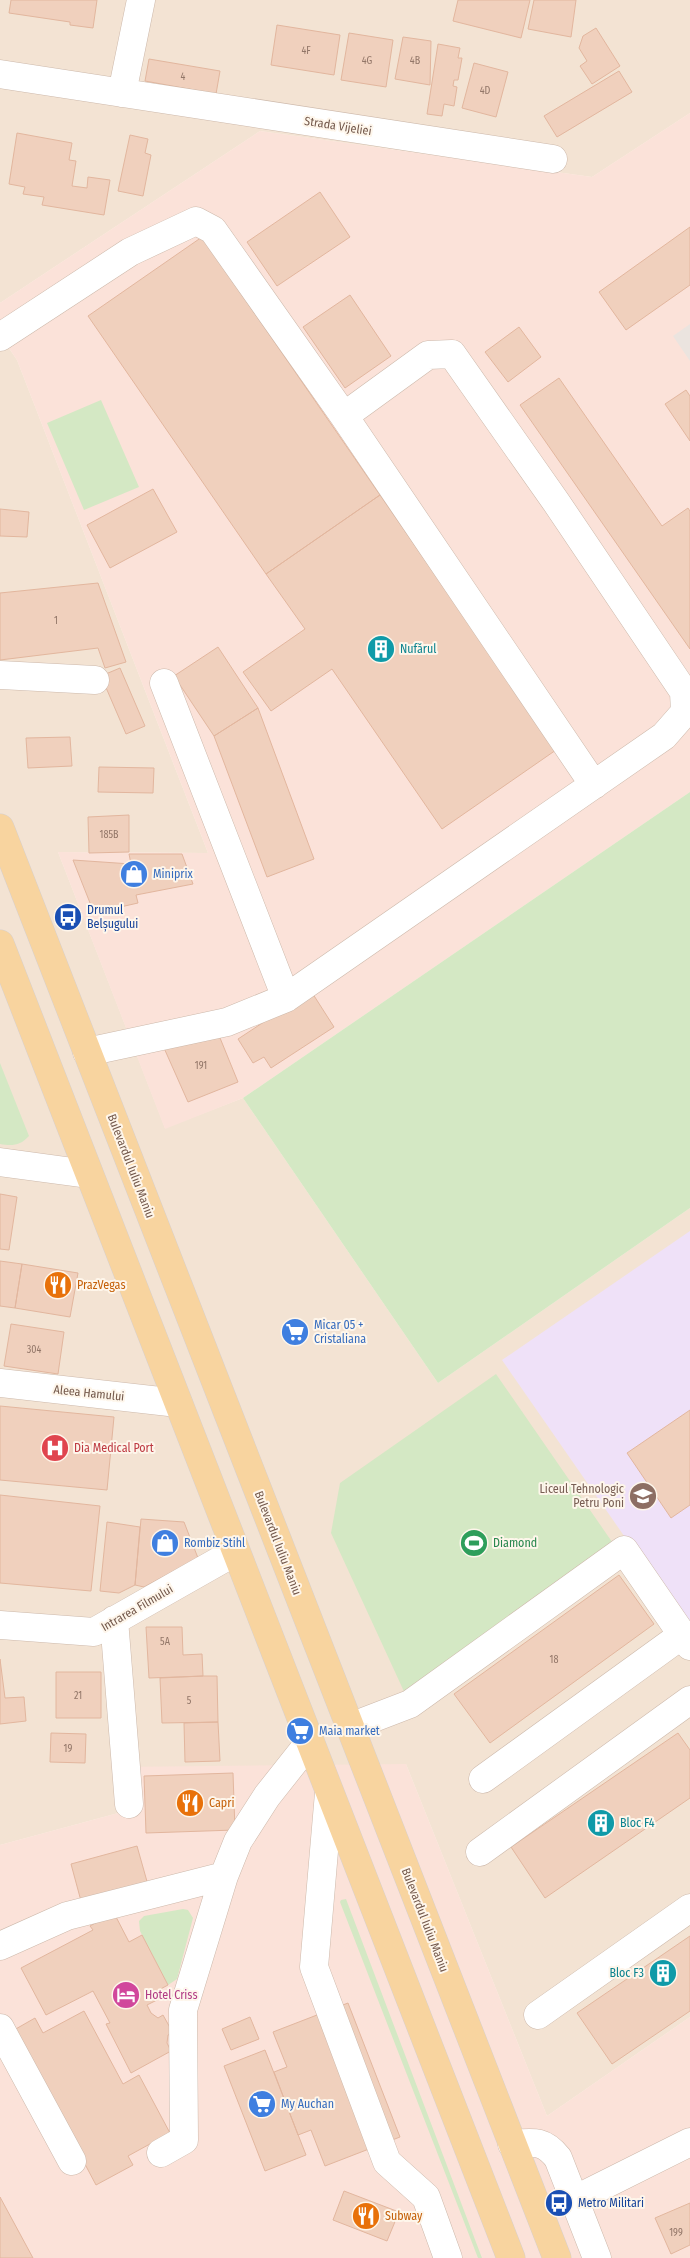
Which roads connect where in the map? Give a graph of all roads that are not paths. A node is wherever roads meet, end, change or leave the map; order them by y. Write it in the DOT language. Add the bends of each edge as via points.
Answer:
graph roads {
  1 [pos="141,0"];
  2 [pos="0,74"];
  3 [pos="122,93"];
  4 [pos="553,159"];
  5 [pos="0,337"];
  6 [pos="344,416"];
  7 [pos="0,675"];
  8 [pos="95,680"];
  9 [pos="164,683"];
  10 [pos="594,785"];
  11 [pos="0,828"];
  12 [pos="0,944"];
  13 [pos="286,998"];
  14 [pos="87,1052"];
  15 [pos="47,1067"];
  16 [pos="0,1162"];
  17 [pos="88,1174"];
  18 [pos="0,1383"];
  19 [pos="178,1403"];
  20 [pos="235,1552"];
  21 [pos="114,1620"];
  22 [pos="0,1625"];
  23 [pos="686,1640"];
  24 [pos="690,1700"];
  25 [pos="350,1727"];
  26 [pos="310,1743"];
  27 [pos="483,1779"];
  28 [pos="329,1793"];
  29 [pos="129,1804"];
  30 [pos="480,1852"];
  31 [pos="224,1876"];
  32 [pos="690,1908"];
  33 [pos="0,1946"];
  34 [pos="538,2016"];
  35 [pos="0,2028"];
  36 [pos="690,2142"];
  37 [pos="512,2144"];
  38 [pos="161,2153"];
  39 [pos="72,2161"];
  40 [pos="574,2200"];
  41 [pos="448,2258"];
  42 [pos="511,2258"];
  43 [pos="558,2258"];
  44 [pos="597,2258"];
  1 -- 3 [label="street"];
  2 -- 3 [label="street, Strada Vijeliei"];
  3 -- 4 [label="street, Strada Vijeliei"];
  5 -- 6 [label="street" via="130,252 196,221 213,230"];
  6 -- 10 [label="street"];
  6 -- 10 [label="street" via="428,355 452,354 556,502 684,692 685,712 664,736"];
  7 -- 8 [label="street"];
  9 -- 13 [label="street"];
  10 -- 13 [label="street"];
  11 -- 14 [label="main road, Bulevardul Iuliu Maniu"];
  12 -- 15 [label="main road"];
  13 -- 14 [label="street" via="227,1022"];
  14 -- 15 [label="main road"];
  14 -- 25 [label="main road, Bulevardul Iuliu Maniu"];
  15 -- 17 [label="main road"];
  16 -- 17 [label="street"];
  17 -- 19 [label="main road"];
  18 -- 19 [label="street, Aleea Hamului"];
  19 -- 20 [label="main road"];
  20 -- 21 [label="street, Intrarea Filmului"];
  20 -- 26 [label="main road"];
  21 -- 22 [label="street, Intrarea Filmului" via="94,1632"];
  21 -- 29 [label="street"];
  23 -- 25 [label="street" via="624,1550 410,1704"];
  23 -- 27 [label="street"];
  24 -- 30 [label="street"];
  25 -- 26 [label="main road"];
  25 -- 37 [label="main road, Bulevardul Iuliu Maniu"];
  26 -- 28 [label="main road"];
  26 -- 31 [label="street" via="243,1833"];
  28 -- 41 [label="street" via="314,1967 386,2162 426,2197"];
  28 -- 42 [label="main road"];
  31 -- 33 [label="street" via="67,1916"];
  31 -- 38 [label="street" via="183,2010 184,2140"];
  32 -- 34 [label="street"];
  35 -- 39 [label="street"];
  36 -- 40 [label="street"];
  37 -- 40 [label="street" via="533,2142 552,2150"];
  37 -- 43 [label="main road, Bulevardul Iuliu Maniu"];
  40 -- 44 [label="street"];
}
